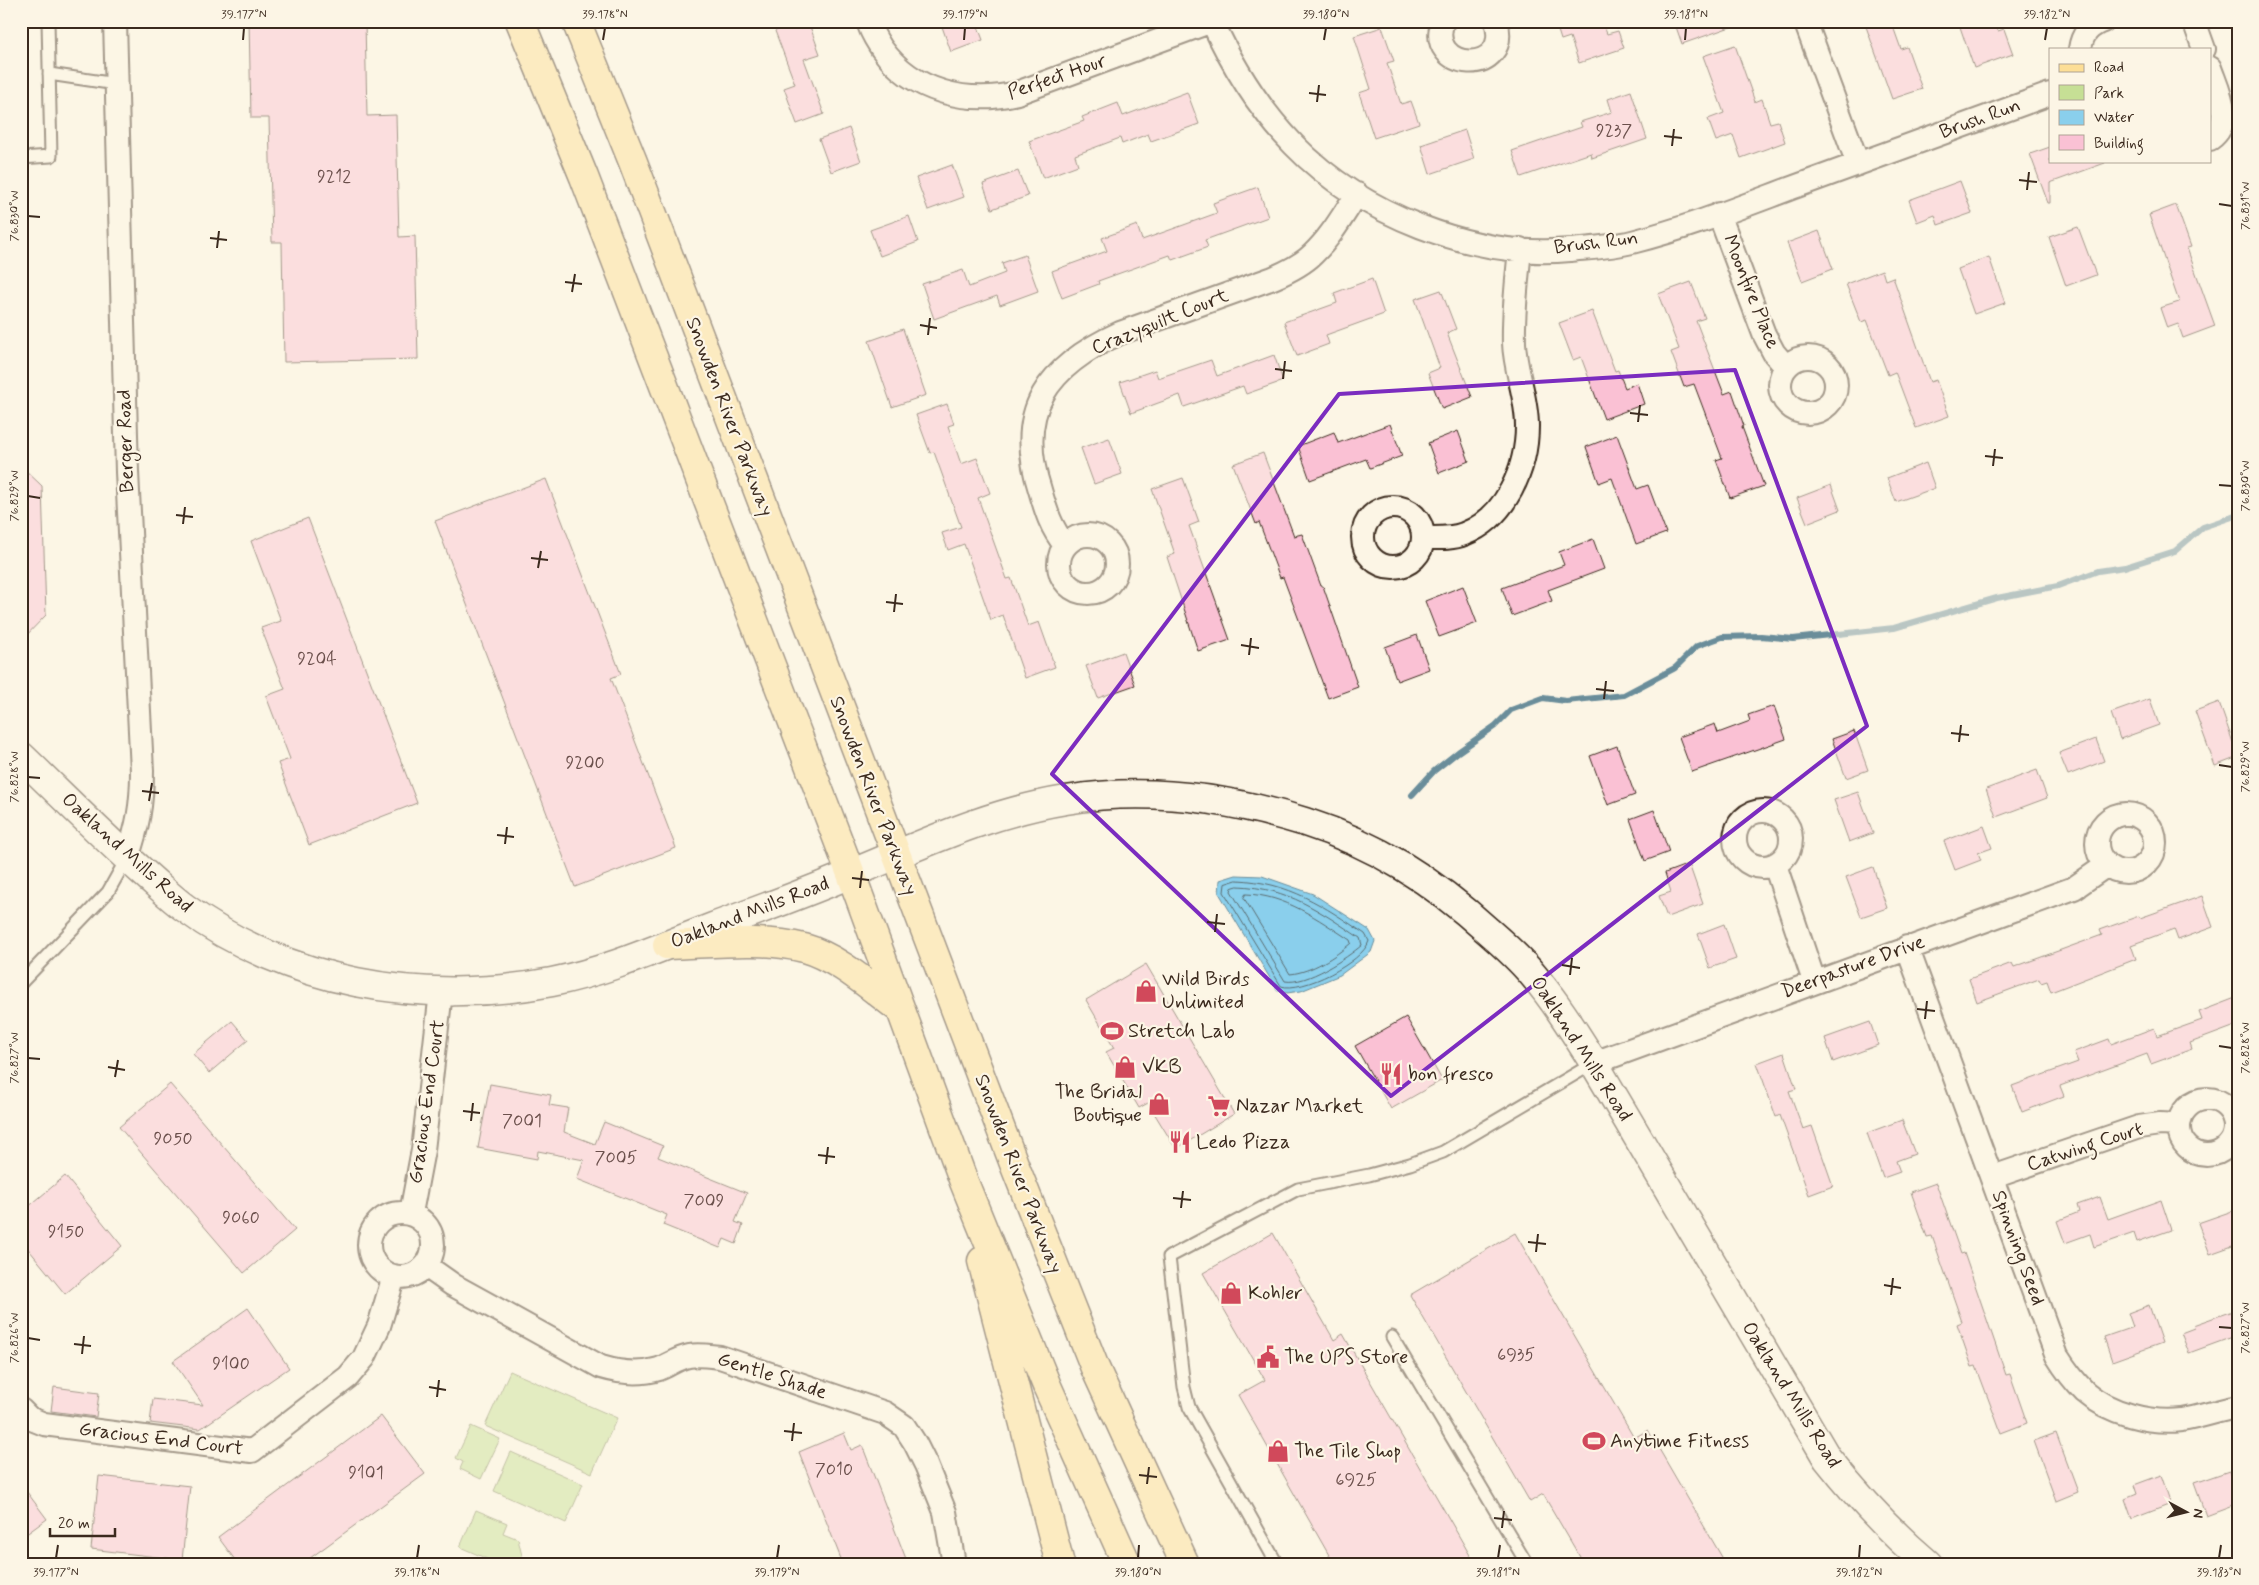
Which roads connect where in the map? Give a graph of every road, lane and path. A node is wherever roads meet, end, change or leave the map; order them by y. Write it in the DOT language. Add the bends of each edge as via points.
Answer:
graph roads {
  1 [pos="48,21"];
  2 [pos="115,21"];
  3 [pos="520,21"];
  4 [pos="576,21"];
  5 [pos="868,21"];
  6 [pos="1212,21"];
  7 [pos="1443,21"];
  8 [pos="1496,21"];
  9 [pos="1806,21"];
  10 [pos="2103,21"];
  11 [pos="2194,21"];
  12 [pos="2080,48"];
  13 [pos="2204,48"];
  14 [pos="49,74"];
  15 [pos="2212,74"];
  16 [pos="116,84"];
  17 [pos="2049,94"];
  18 [pos="2212,138"];
  19 [pos="21,158"];
  20 [pos="1858,164"];
  21 [pos="1357,194"];
  22 [pos="1719,214"];
  23 [pos="1520,249"];
  24 [pos="1786,367"];
  25 [pos="1423,538"];
  26 [pos="1065,545"];
  27 [pos="21,756"];
  28 [pos="896,855"];
  29 [pos="127,858"];
  30 [pos="1774,865"];
  31 [pos="2107,865"];
  32 [pos="850,874"];
  33 [pos="667,945"];
  34 [pos="1907,947"];
  35 [pos="1814,981"];
  36 [pos="21,983"];
  37 [pos="441,992"];
  38 [pos="900,1009"];
  39 [pos="1594,1063"];
  40 [pos="2178,1125"];
  41 [pos="1993,1177"];
  42 [pos="964,1182"];
  43 [pos="411,1213"];
  44 [pos="426,1266"];
  45 [pos="394,1276"];
  46 [pos="1392,1337"];
  47 [pos="2238,1407"];
  48 [pos="21,1410"];
  49 [pos="954,1564"];
  50 [pos="1060,1564"];
  51 [pos="1127,1564"];
  52 [pos="1185,1564"];
  53 [pos="1277,1564"];
  54 [pos="1527,1564"];
  55 [pos="1928,1564"];
  1 -- 14 [label="lane"];
  2 -- 16 [label="street, Berger Road"];
  3 -- 32 [label="main road" via="584,177"];
  4 -- 28 [label="main road, Snowden River Parkway"];
  5 -- 6 [label="street, Perfect Hour" via="879,44 906,74 940,92 976,98 1017,93"];
  6 -- 21 [label="street, Brush Run" via="1249,91 1294,145"];
  7 -- 8 [label="street" via="1440,37 1444,47 1456,60 1466,62 1477,62 1491,53 1497,43"];
  9 -- 20 [label="street"];
  10 -- 12 [label="street" via="2086,31"];
  11 -- 13 [label="street"];
  14 -- 16 [label="lane"];
  14 -- 19 [label="lane" via="51,156"];
  15 -- 18 [label="street" via="2224,108 2224,122"];
  16 -- 29 [label="street, Berger Road" via="127,472 142,771 138,824"];
  17 -- 20 [label="street, Brush Run"];
  20 -- 22 [label="street, Brush Run"];
  21 -- 23 [label="street, Brush Run" via="1421,227 1483,245"];
  21 -- 26 [label="street, Crazyquilt Court" via="1312,256 1293,269 1104,340 1063,367 1051,381 1035,414 1031,432 1032,451 1035,476 1047,514"];
  22 -- 23 [label="street, Brush Run" via="1631,242 1567,250"];
  22 -- 24 [label="street, Moonfire Place" via="1764,334"];
  23 -- 25 [label="street" via="1514,344 1527,426 1525,452 1518,477 1506,498 1478,528 1456,536"];
  27 -- 29 [label="street, Oakland Mills Road"];
  28 -- 32 [label="street, Oakland Mills Road"];
  28 -- 39 [label="street, Oakland Mills Road" via="970,824 1068,799 1121,794 1182,797 1236,804 1289,817 1332,831 1383,854 1460,906 1530,971 1561,1010"];
  28 -- 52 [label="main road, Snowden River Parkway" via="1095,1368"];
  29 -- 36 [label="lane" via="108,892"];
  29 -- 37 [label="street, Oakland Mills Road" via="185,908 244,945 289,963 357,983"];
  30 -- 35 [label="street"];
  31 -- 34 [label="street, Deerpasture Drive" via="2074,888"];
  32 -- 33 [label="street, Oakland Mills Road"];
  32 -- 38 [label="main road"];
  33 -- 37 [label="street, Oakland Mills Road" via="554,982 505,989"];
  33 -- 38 [label="main road" via="755,943 805,949 847,971"];
  34 -- 35 [label="street, Deerpasture Drive"];
  34 -- 41 [label="street, Spinning Seed"];
  35 -- 39 [label="street, Deerpasture Drive"];
  37 -- 43 [label="street, Gracious End Court" via="423,1150"];
  38 -- 42 [label="main road"];
  39 -- 53 [label="lane" via="1443,1152 1369,1175 1298,1189 1169,1258 1189,1407"];
  39 -- 55 [label="street, Oakland Mills Road" via="1827,1458 1864,1504"];
  40 -- 41 [label="street, Catwing Court" via="2139,1127"];
  41 -- 47 [label="street, Spinning Seed" via="2057,1356 2086,1393 2123,1412 2158,1420 2182,1420"];
  42 -- 50 [label="main road" via="991,1301"];
  42 -- 51 [label="main road" via="1046,1386"];
  43 -- 44 [label="street" via="427,1224 433,1236 434,1248"];
  43 -- 45 [label="street" via="397,1212 385,1216 375,1224 369,1237 375,1264"];
  44 -- 45 [label="street" via="407,1277"];
  44 -- 49 [label="street, Gentle Shade" via="453,1285 601,1367 621,1373 640,1373 688,1356 705,1355 885,1412 904,1426 926,1465 945,1512"];
  45 -- 48 [label="street, Gracious End Court" via="379,1326 364,1358 348,1377 252,1451 44,1424 29,1418"];
  46 -- 54 [label="lane"];
}
